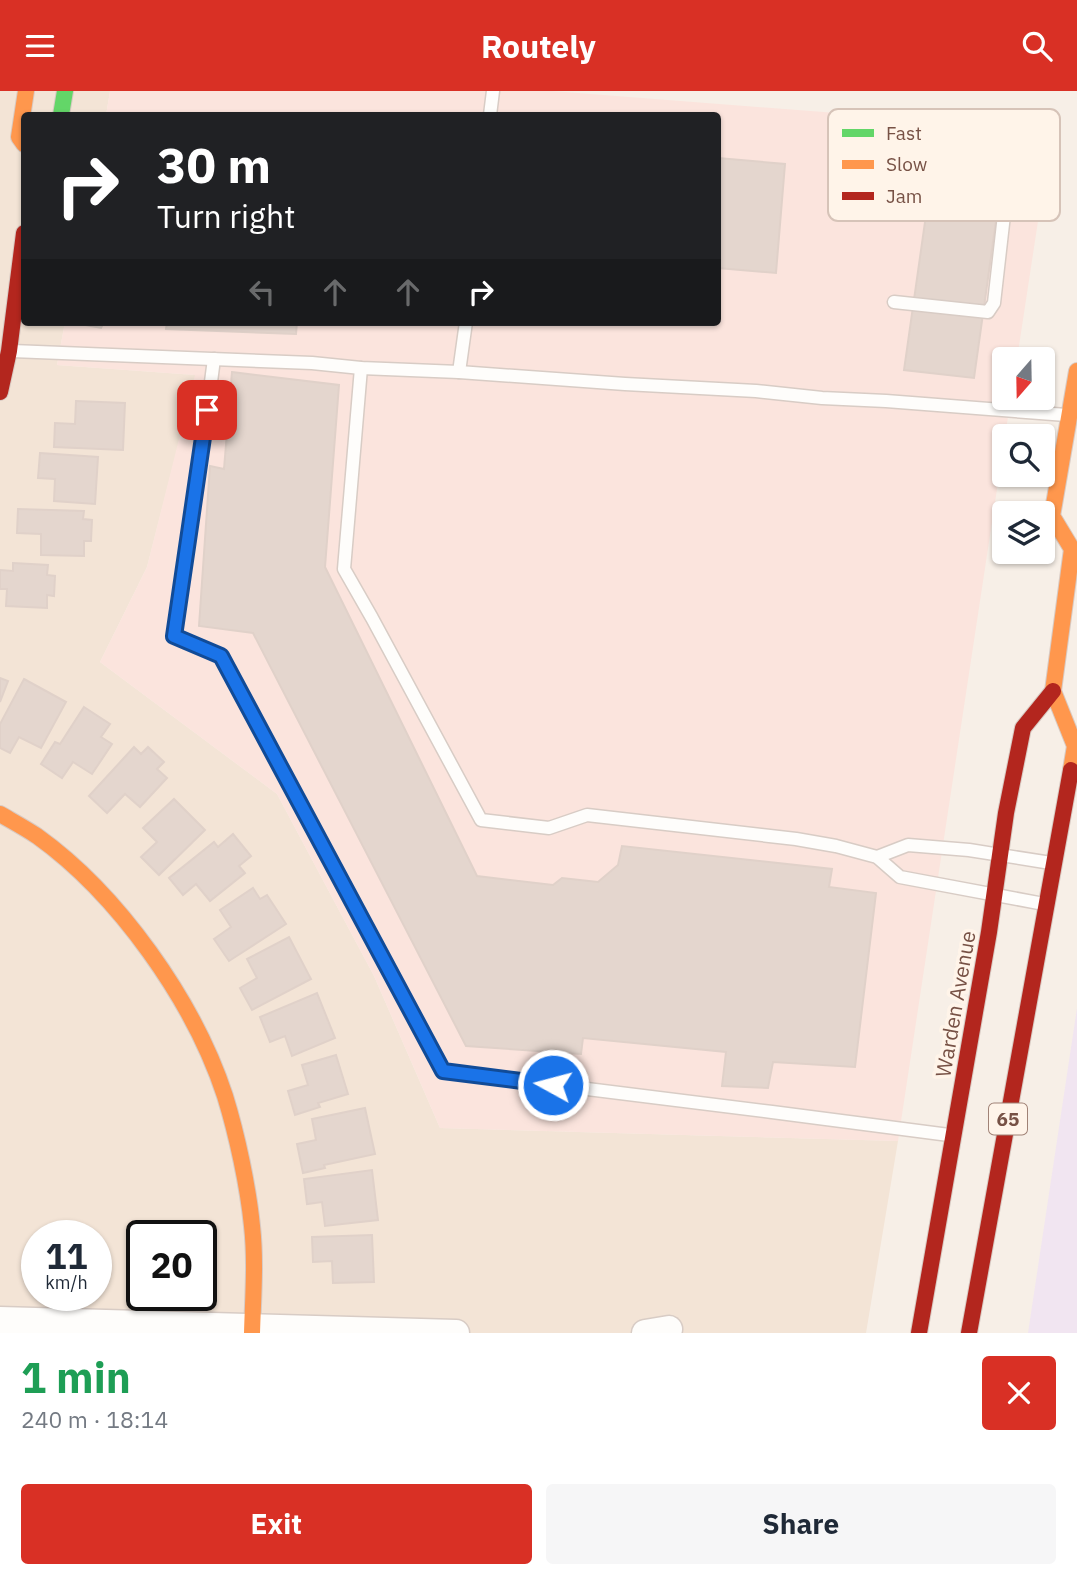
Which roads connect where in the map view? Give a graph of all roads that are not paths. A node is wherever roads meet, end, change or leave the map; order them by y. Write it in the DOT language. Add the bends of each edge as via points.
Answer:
graph roads {
  1 [pos="26,91"];
  2 [pos="65,91"];
  3 [pos="493,91"];
  4 [pos="23,112"];
  5 [pos="62,112"];
  6 [pos="490,112"];
  7 [pos="1003,221"];
  8 [pos="21,248"];
  9 [pos="894,302"];
  10 [pos="465,326"];
  11 [pos="9,351"];
  12 [pos="214,359"];
  13 [pos="361,368"];
  14 [pos="1077,371"];
  15 [pos="459,372"];
  16 [pos="0,392"];
  17 [pos="1070,416"];
  18 [pos="1074,547"];
  19 [pos="1053,691"];
  20 [pos="0,814"];
  21 [pos="999,855"];
  22 [pos="877,857"];
  23 [pos="1053,863"];
  24 [pos="994,895"];
  25 [pos="1047,904"];
  26 [pos="953,1136"];
  27 [pos="0,1320"];
  28 [pos="252,1330"];
  29 [pos="456,1333"];
  30 [pos="919,1333"];
  31 [pos="969,1333"];
  1 -- 4 [label="main road"];
  2 -- 5 [label="main road"];
  3 -- 6 [label="lane"];
  7 -- 9 [label="lane" via="994,303 988,312"];
  8 -- 11 [label="main road"];
  10 -- 15 [label="lane"];
  11 -- 12 [label="lane"];
  11 -- 16 [label="main road"];
  12 -- 13 [label="lane"];
  12 -- 26 [label="lane" via="174,636 221,656 443,1071"];
  13 -- 15 [label="lane"];
  13 -- 22 [label="lane" via="344,569 481,820 550,828 587,815 796,839"];
  14 -- 17 [label="main road, 65"];
  15 -- 17 [label="lane"];
  17 -- 18 [label="main road, 65" via="1052,516"];
  18 -- 19 [label="main road, 65"];
  19 -- 21 [label="main road, Warden Avenue / 65" via="1023,728"];
  19 -- 23 [label="main road, 65" via="1075,745"];
  20 -- 28 [label="main road" via="36,835 109,902 146,946 191,1018 224,1092 242,1164 252,1226"];
  21 -- 22 [label="lane" via="908,845"];
  21 -- 23 [label="lane"];
  21 -- 24 [label="main road, Warden Avenue / 65"];
  22 -- 24 [label="lane" via="900,877"];
  23 -- 25 [label="main road, 65"];
  24 -- 25 [label="lane"];
  24 -- 26 [label="main road, Warden Avenue / 65"];
  25 -- 31 [label="main road, 65"];
  26 -- 30 [label="main road, Warden Avenue / 65"];
  27 -- 28 [label="street"];
  28 -- 29 [label="street"];
}
